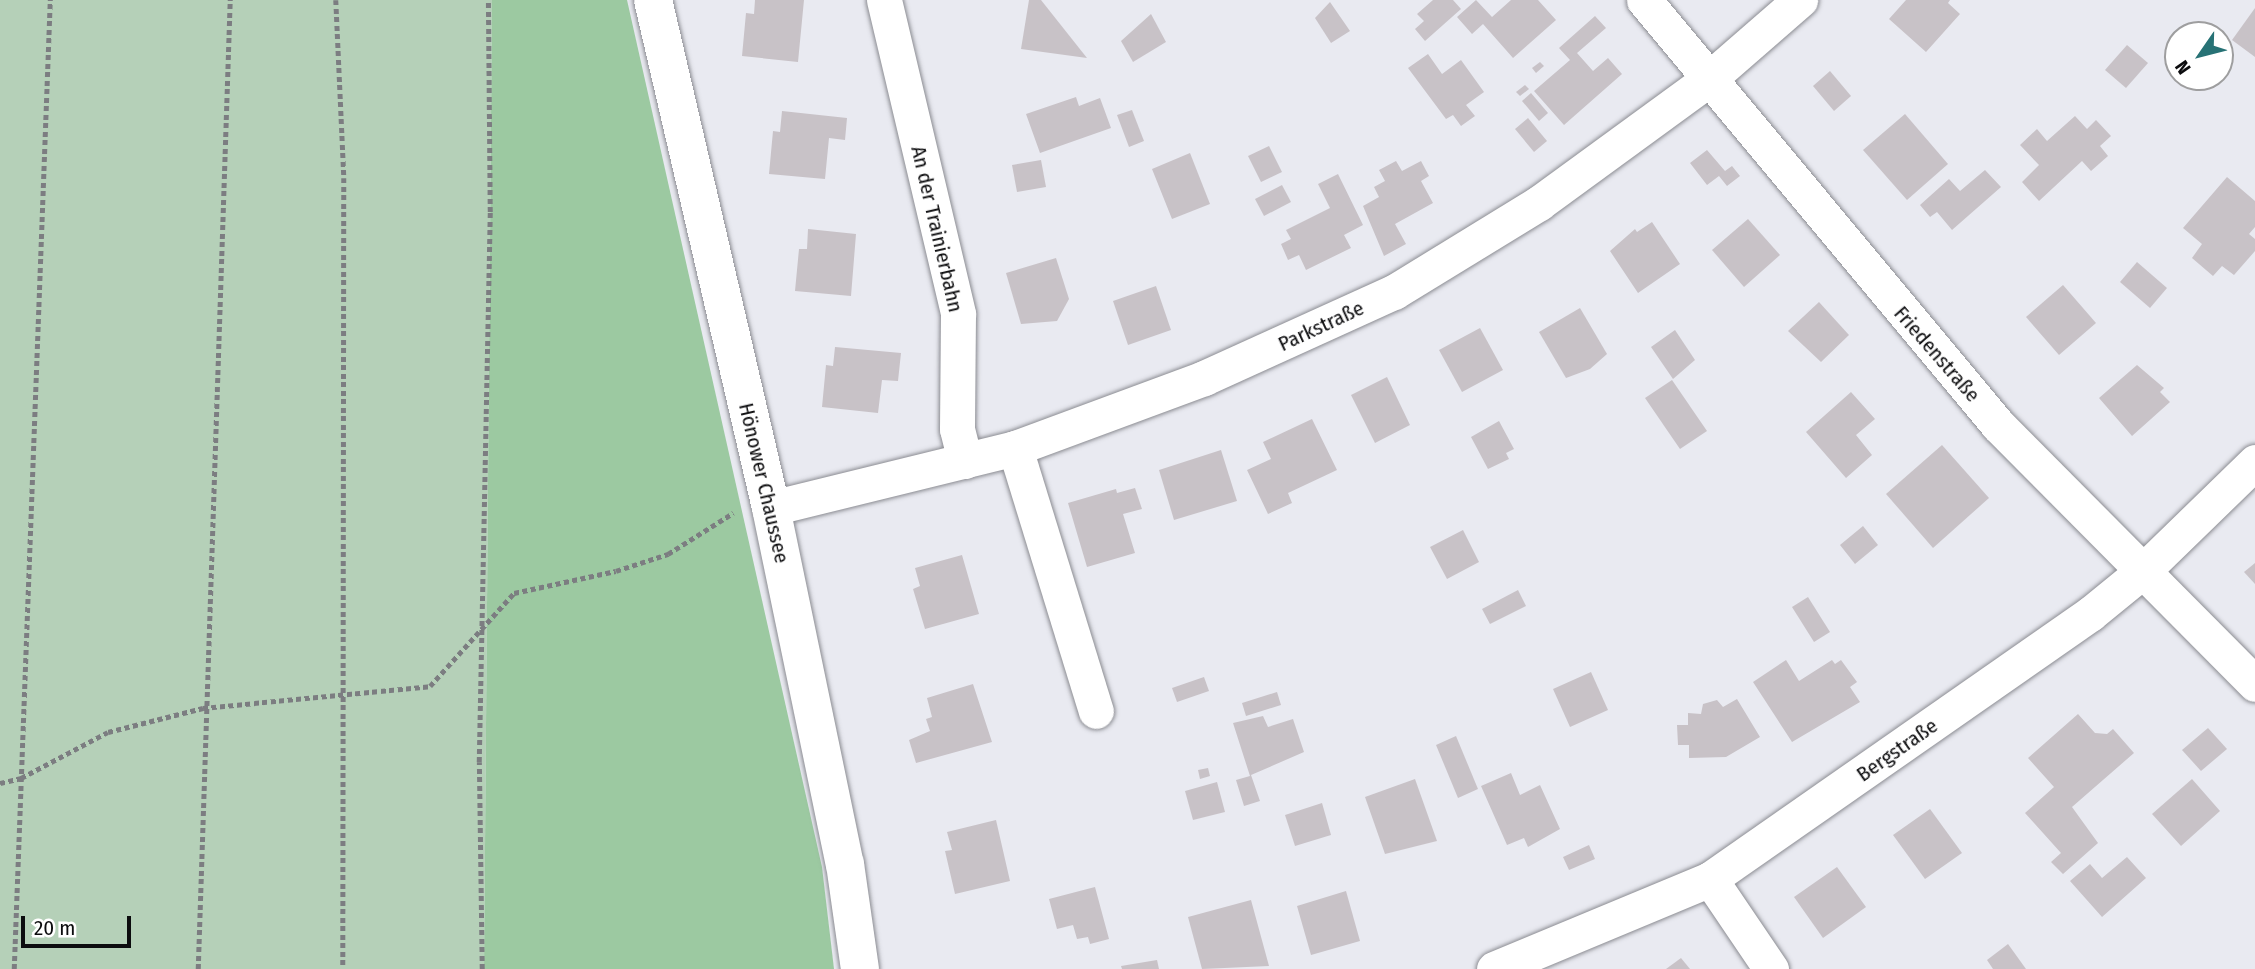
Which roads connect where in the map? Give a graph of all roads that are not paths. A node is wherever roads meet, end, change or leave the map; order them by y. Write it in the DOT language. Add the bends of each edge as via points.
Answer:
graph roads {
  1 [pos="653,0"];
  2 [pos="884,0"];
  3 [pos="1644,0"];
  4 [pos="1800,0"];
  5 [pos="1710,79"];
  6 [pos="1015,448"];
  7 [pos="965,461"];
  8 [pos="2255,462"];
  9 [pos="771,508"];
  10 [pos="2144,570"];
  11 [pos="2255,684"];
  12 [pos="1096,710"];
  13 [pos="1710,879"];
  14 [pos="860,969"];
  15 [pos="1494,969"];
  16 [pos="1771,969"];
  1 -- 9 [label="main road, Hönower Chaussee"];
  2 -- 7 [label="street, An der Trainierbahn" via="958,314 957,429"];
  3 -- 5 [label="street, Friedenstraße"];
  4 -- 5 [label="street, Parkstraße"];
  5 -- 6 [label="street, Parkstraße" via="1539,203 1394,292 1204,378"];
  5 -- 10 [label="street, Friedenstraße" via="1998,425"];
  6 -- 7 [label="street, Parkstraße"];
  6 -- 12 [label="street"];
  7 -- 9 [label="street, Parkstraße"];
  8 -- 10 [label="street, Bergstraße"];
  9 -- 14 [label="main road, Hönower Chaussee" via="845,864"];
  10 -- 11 [label="street, Friedenstraße"];
  10 -- 13 [label="street, Bergstraße" via="2090,614"];
  13 -- 15 [label="street, Bergstraße"];
  13 -- 16 [label="street"];
}
